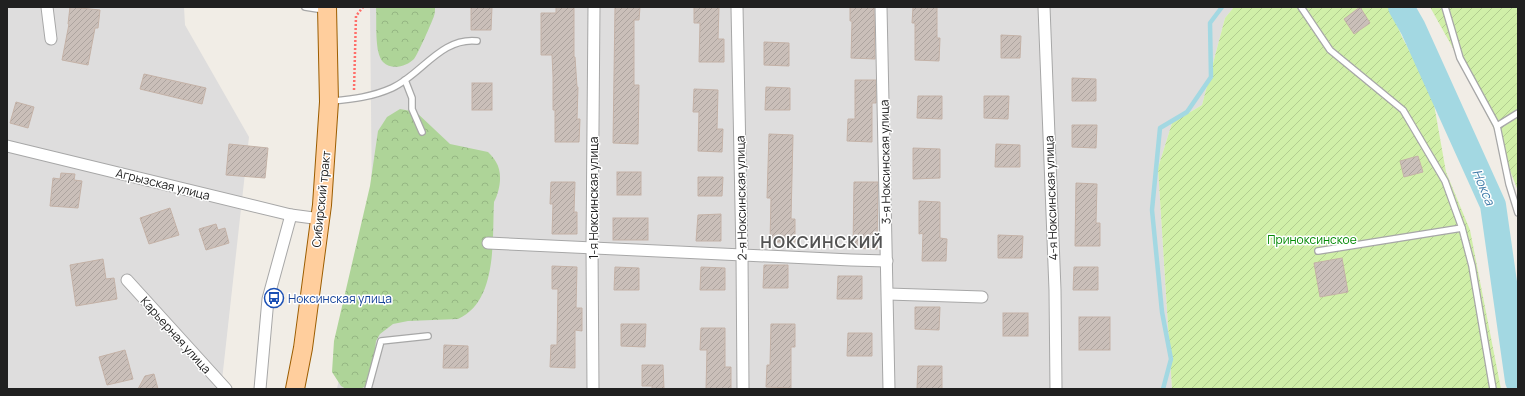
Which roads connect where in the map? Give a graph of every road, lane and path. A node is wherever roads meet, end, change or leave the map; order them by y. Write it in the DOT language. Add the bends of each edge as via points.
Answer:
graph roads {
  1 [pos="47,7"];
  2 [pos="305,7"];
  3 [pos="363,7"];
  4 [pos="594,7"];
  5 [pos="737,7"];
  6 [pos="881,7"];
  7 [pos="1044,7"];
  8 [pos="1301,7"];
  9 [pos="1445,7"];
  10 [pos="327,9"];
  11 [pos="51,39"];
  12 [pos="477,41"];
  13 [pos="405,80"];
  14 [pos="354,98"];
  15 [pos="329,102"];
  16 [pos="1518,113"];
  17 [pos="1497,126"];
  18 [pos="422,132"];
  19 [pos="7,146"];
  20 [pos="1518,213"];
  21 [pos="291,215"];
  22 [pos="321,219"];
  23 [pos="1462,228"];
  24 [pos="488,243"];
  25 [pos="592,247"];
  26 [pos="1318,251"];
  27 [pos="742,256"];
  28 [pos="887,261"];
  29 [pos="127,280"];
  30 [pos="888,294"];
  31 [pos="982,297"];
  32 [pos="428,336"];
  33 [pos="226,389"];
  34 [pos="260,389"];
  35 [pos="295,389"];
  36 [pos="368,389"];
  37 [pos="593,389"];
  38 [pos="743,389"];
  39 [pos="889,389"];
  40 [pos="1056,389"];
  41 [pos="1493,389"];
  1 -- 11 [label="street"];
  2 -- 10 [label="lane"];
  3 -- 14 [label="path" via="356,16"];
  4 -- 25 [label="street, 1-я Ноксинская улица"];
  5 -- 27 [label="street, 2-я Ноксинская улица"];
  6 -- 28 [label="street, 3-я Ноксинская улица"];
  7 -- 40 [label="street, 4-я Ноксинская улица" via="1055,290"];
  8 -- 23 [label="lane" via="1330,50 1403,110 1445,181"];
  9 -- 17 [label="lane" via="1460,58"];
  10 -- 15 [label="main road, Сибирский тракт"];
  12 -- 13 [label="lane" via="466,40 446,48"];
  13 -- 14 [label="lane" via="367,97"];
  13 -- 18 [label="lane" via="412,98 412,109"];
  14 -- 15 [label="lane"];
  15 -- 22 [label="main road, Сибирский тракт"];
  16 -- 17 [label="lane"];
  17 -- 20 [label="lane"];
  19 -- 21 [label="street, Агрызская улица"];
  21 -- 22 [label="street, Агрызская улица"];
  21 -- 34 [label="street" via="268,299"];
  22 -- 35 [label="main road, Сибирский тракт"];
  23 -- 26 [label="lane"];
  23 -- 41 [label="lane" via="1472,266"];
  24 -- 25 [label="street"];
  25 -- 27 [label="street"];
  25 -- 37 [label="street, 1-я Ноксинская улица"];
  27 -- 28 [label="street"];
  27 -- 38 [label="street, 2-я Ноксинская улица"];
  28 -- 30 [label="street, 3-я Ноксинская улица"];
  29 -- 33 [label="street, Карьерная улица"];
  30 -- 31 [label="street"];
  30 -- 39 [label="street, 3-я Ноксинская улица"];
  32 -- 36 [label="lane" via="381,341"];
}
